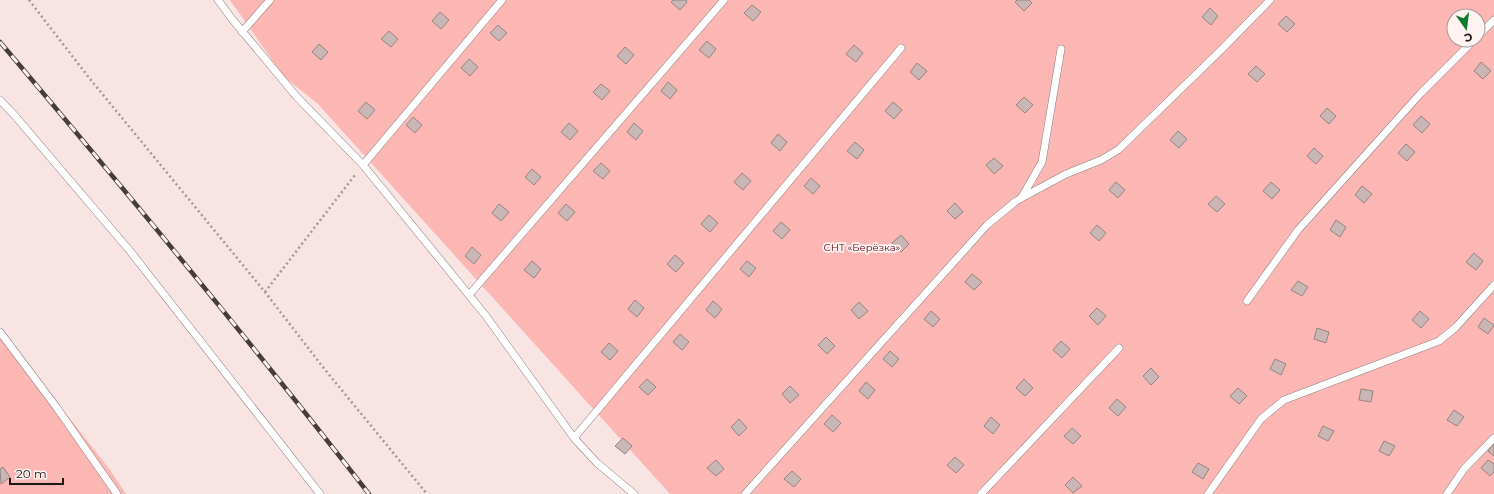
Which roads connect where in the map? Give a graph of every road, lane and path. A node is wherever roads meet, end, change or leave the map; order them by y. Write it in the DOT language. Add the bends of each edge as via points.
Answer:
graph roads {
  1 [pos="29,0"];
  2 [pos="218,0"];
  3 [pos="270,0"];
  4 [pos="502,0"];
  5 [pos="724,0"];
  6 [pos="1270,0"];
  7 [pos="1494,20"];
  8 [pos="1486,28"];
  9 [pos="242,32"];
  10 [pos="901,48"];
  11 [pos="1466,48"];
  12 [pos="1061,49"];
  13 [pos="0,100"];
  14 [pos="363,165"];
  15 [pos="1022,197"];
  16 [pos="1494,285"];
  17 [pos="265,292"];
  18 [pos="469,295"];
  19 [pos="1247,301"];
  20 [pos="0,332"];
  21 [pos="1119,348"];
  22 [pos="574,438"];
  23 [pos="1494,438"];
  24 [pos="117,494"];
  25 [pos="320,494"];
  26 [pos="427,494"];
  27 [pos="634,494"];
  28 [pos="745,494"];
  29 [pos="981,494"];
  30 [pos="1208,494"];
  31 [pos="1447,494"];
  1 -- 17 [label="path" via="95,85"];
  2 -- 9 [label="lane"];
  3 -- 9 [label="lane"];
  4 -- 14 [label="lane"];
  5 -- 18 [label="lane"];
  6 -- 15 [label="lane" via="1118,150"];
  7 -- 8 [label="lane"];
  9 -- 14 [label="lane" via="296,96"];
  10 -- 22 [label="lane"];
  11 -- 19 [label="lane" via="1420,94 1298,230"];
  12 -- 15 [label="lane" via="1042,162"];
  13 -- 25 [label="lane" via="130,251"];
  14 -- 17 [label="path"];
  14 -- 18 [label="lane"];
  15 -- 28 [label="lane" via="987,225 960,253"];
  16 -- 30 [label="lane" via="1440,341 1284,400 1261,419"];
  17 -- 26 [label="path"];
  18 -- 22 [label="lane"];
  20 -- 24 [label="lane"];
  21 -- 29 [label="lane"];
  22 -- 27 [label="lane" via="597,463"];
  23 -- 31 [label="lane" via="1464,469"];
}
